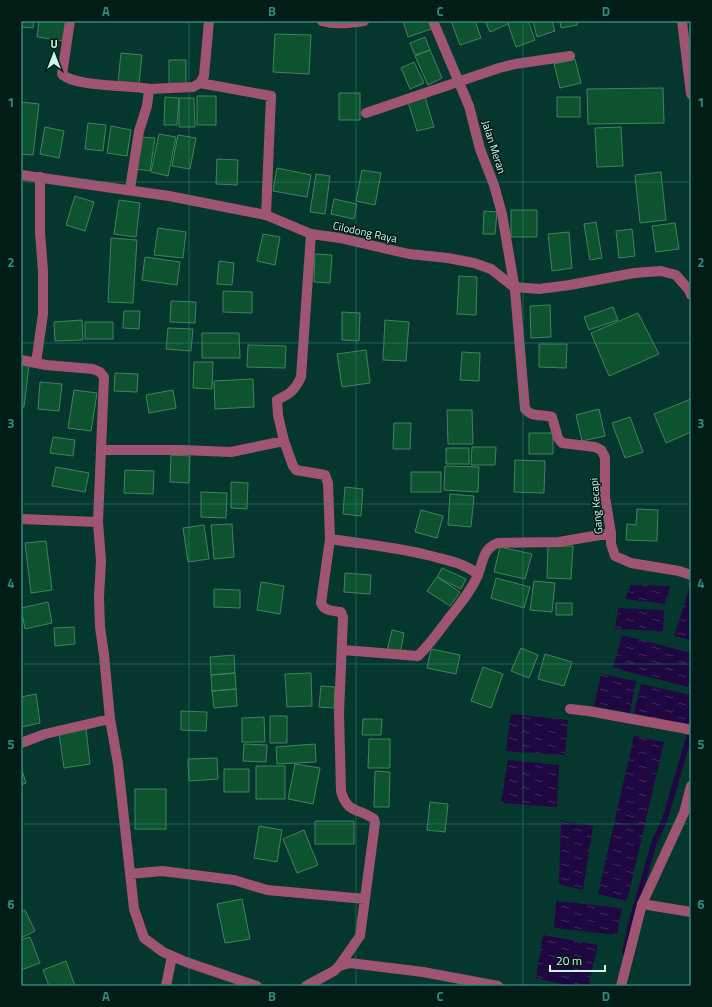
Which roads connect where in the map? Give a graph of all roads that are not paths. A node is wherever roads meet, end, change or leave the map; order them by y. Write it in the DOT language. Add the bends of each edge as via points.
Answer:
graph roads {
  1 [pos="70,21"];
  2 [pos="209,21"];
  3 [pos="322,21"];
  4 [pos="364,21"];
  5 [pos="433,21"];
  6 [pos="682,21"];
  7 [pos="570,56"];
  8 [pos="459,82"];
  9 [pos="200,83"];
  10 [pos="149,89"];
  11 [pos="691,94"];
  12 [pos="366,113"];
  13 [pos="21,175"];
  14 [pos="40,177"];
  15 [pos="130,190"];
  16 [pos="266,215"];
  17 [pos="311,234"];
  18 [pos="514,287"];
  19 [pos="691,295"];
  20 [pos="21,360"];
  21 [pos="36,363"];
  22 [pos="284,441"];
  23 [pos="101,450"];
  24 [pos="21,519"];
  25 [pos="98,522"];
  26 [pos="611,533"];
  27 [pos="330,539"];
  28 [pos="478,574"];
  29 [pos="691,575"];
  30 [pos="343,650"];
  31 [pos="570,710"];
  32 [pos="110,719"];
  33 [pos="690,730"];
  34 [pos="21,743"];
  35 [pos="691,786"];
  36 [pos="130,874"];
  37 [pos="365,899"];
  38 [pos="642,904"];
  39 [pos="691,912"];
  40 [pos="172,956"];
  41 [pos="339,966"];
  42 [pos="322,982"];
  43 [pos="166,986"];
  44 [pos="257,986"];
  45 [pos="306,986"];
  46 [pos="498,986"];
  47 [pos="622,986"];
  1 -- 10 [label="street" via="62,74 66,78 88,83"];
  2 -- 9 [label="street" via="204,76"];
  3 -- 4 [label="street" via="349,24"];
  5 -- 8 [label="street, Jalan Meran"];
  6 -- 11 [label="street"];
  7 -- 8 [label="street" via="515,64"];
  8 -- 12 [label="street"];
  8 -- 18 [label="street, Jalan Meran" via="469,106 480,149 502,214"];
  9 -- 10 [label="street" via="193,87"];
  9 -- 16 [label="street" via="271,96"];
  10 -- 15 [label="street" via="139,131"];
  13 -- 14 [label="street, Cilodong Raya"];
  14 -- 15 [label="street, Cilodong Raya"];
  14 -- 21 [label="street" via="43,314"];
  15 -- 16 [label="street, Cilodong Raya"];
  16 -- 17 [label="street, Cilodong Raya"];
  17 -- 18 [label="street, Cilodong Raya" via="409,254 474,263 490,269"];
  17 -- 22 [label="street" via="301,377 289,394 276,400"];
  18 -- 19 [label="street" via="539,289 661,271 676,275"];
  18 -- 26 [label="street, Gang Kecapi" via="526,409 532,415 552,417 562,443 602,450 605,457 605,497"];
  20 -- 21 [label="street"];
  21 -- 23 [label="street" via="94,369 104,377"];
  22 -- 23 [label="street" via="231,452"];
  22 -- 27 [label="street" via="296,470 325,474 328,483"];
  23 -- 25 [label="street"];
  24 -- 25 [label="street"];
  25 -- 32 [label="street" via="101,561 100,627"];
  26 -- 28 [label="street" via="559,542 498,543 488,548"];
  26 -- 29 [label="street, Gang Kecapi" via="615,556 631,563"];
  27 -- 28 [label="street" via="399,548 462,564"];
  27 -- 30 [label="street" via="321,603 322,607 328,610 341,612"];
  28 -- 30 [label="street" via="467,594 418,656"];
  30 -- 37 [label="street" via="339,713 341,791 343,799 351,808 371,816 375,822"];
  31 -- 33 [label="street"];
  32 -- 34 [label="street" via="46,734"];
  32 -- 36 [label="street" via="118,764"];
  35 -- 38 [label="street" via="684,813"];
  36 -- 37 [label="street" via="162,871 234,880 267,890"];
  36 -- 40 [label="street" via="134,909 144,938"];
  37 -- 41 [label="street" via="360,936"];
  38 -- 39 [label="street"];
  38 -- 47 [label="street"];
  40 -- 43 [label="street"];
  40 -- 44 [label="street"];
  41 -- 42 [label="street"];
  41 -- 46 [label="street" via="362,963"];
  42 -- 45 [label="street"];
}
